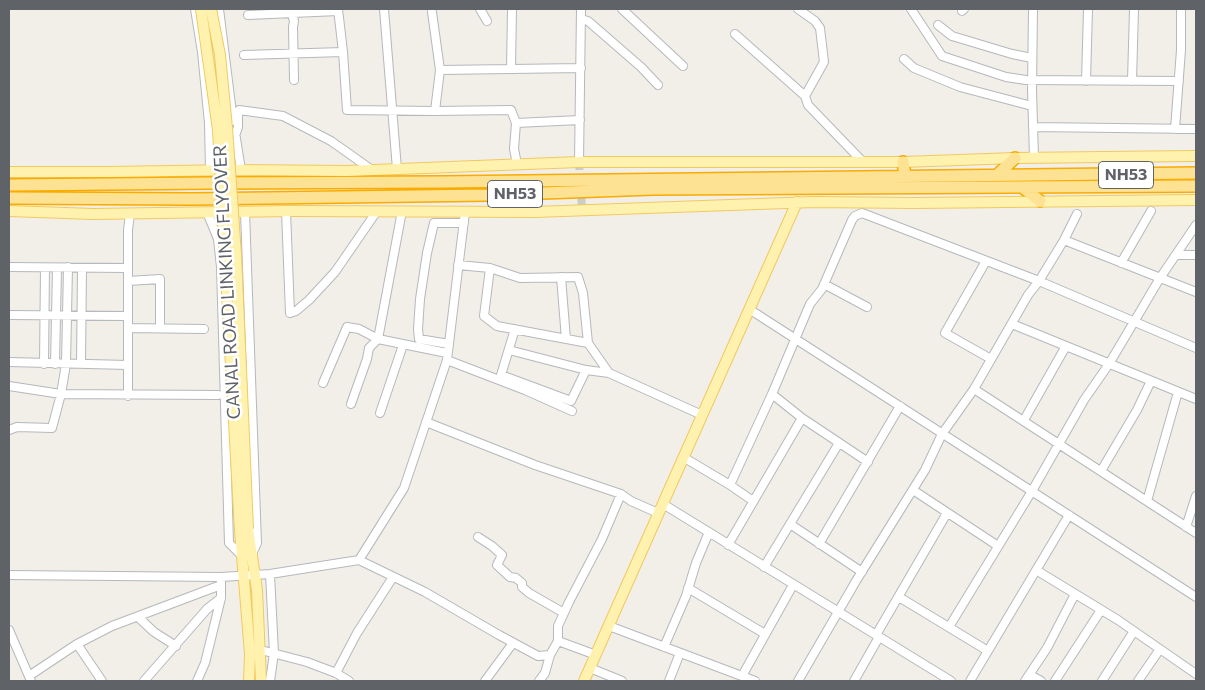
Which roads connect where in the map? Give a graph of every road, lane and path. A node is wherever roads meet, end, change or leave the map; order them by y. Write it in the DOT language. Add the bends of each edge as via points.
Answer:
graph roads {
  1 [pos="195,9"];
  2 [pos="201,9"];
  3 [pos="211,9"];
  4 [pos="219,9"];
  5 [pos="384,9"];
  6 [pos="480,9"];
  7 [pos="512,9"];
  8 [pos="581,9"];
  9 [pos="622,9"];
  10 [pos="798,9"];
  11 [pos="911,9"];
  12 [pos="1033,9"];
  13 [pos="1088,9"];
  14 [pos="1134,9"];
  15 [pos="1182,9"];
  16 [pos="338,10"];
  17 [pos="432,12"];
  18 [pos="292,13"];
  19 [pos="248,15"];
  20 [pos="581,19"];
  21 [pos="487,21"];
  22 [pos="938,25"];
  23 [pos="734,34"];
  24 [pos="343,52"];
  25 [pos="295,54"];
  26 [pos="244,55"];
  27 [pos="1032,58"];
  28 [pos="904,59"];
  29 [pos="683,66"];
  30 [pos="581,68"];
  31 [pos="511,69"];
  32 [pos="440,70"];
  33 [pos="294,80"];
  34 [pos="1032,80"];
  35 [pos="1086,81"];
  36 [pos="1132,81"];
  37 [pos="1179,81"];
  38 [pos="658,85"];
  39 [pos="805,96"];
  40 [pos="1032,106"];
  41 [pos="393,111"];
  42 [pos="435,111"];
  43 [pos="580,120"];
  44 [pos="516,123"];
  45 [pos="1033,127"];
  46 [pos="1175,128"];
  47 [pos="1196,128"];
  48 [pos="235,136"];
  49 [pos="1196,156"];
  50 [pos="1016,158"];
  51 [pos="1034,158"];
  52 [pos="578,162"];
  53 [pos="863,162"];
  54 [pos="903,162"];
  55 [pos="516,164"];
  56 [pos="397,169"];
  57 [pos="210,170"];
  58 [pos="240,170"];
  59 [pos="372,170"];
  60 [pos="9,172"];
  61 [pos="1196,173"];
  62 [pos="997,175"];
  63 [pos="905,176"];
  64 [pos="1055,181"];
  65 [pos="9,186"];
  66 [pos="1196,186"];
  67 [pos="1022,187"];
  68 [pos="9,198"];
  69 [pos="1196,200"];
  70 [pos="1040,201"];
  71 [pos="797,202"];
  72 [pos="9,211"];
  73 [pos="286,211"];
  74 [pos="378,211"];
  75 [pos="1151,211"];
  76 [pos="207,212"];
  77 [pos="245,212"];
  78 [pos="402,212"];
  79 [pos="465,212"];
  80 [pos="130,214"];
  81 [pos="1077,214"];
  82 [pos="464,223"];
  83 [pos="1196,225"];
  84 [pos="1064,240"];
  85 [pos="1176,255"];
  86 [pos="1196,255"];
  87 [pos="986,261"];
  88 [pos="1121,263"];
  89 [pos="458,264"];
  90 [pos="9,267"];
  91 [pos="45,268"];
  92 [pos="57,268"];
  93 [pos="68,268"];
  94 [pos="82,268"];
  95 [pos="128,268"];
  96 [pos="490,268"];
  97 [pos="561,278"];
  98 [pos="1160,278"];
  99 [pos="128,280"];
  100 [pos="1039,281"];
  101 [pos="824,284"];
  102 [pos="1196,292"];
  103 [pos="867,307"];
  104 [pos="749,309"];
  105 [pos="9,315"];
  106 [pos="44,315"];
  107 [pos="55,315"];
  108 [pos="67,315"];
  109 [pos="82,316"];
  110 [pos="128,316"];
  111 [pos="1134,322"];
  112 [pos="1012,324"];
  113 [pos="128,328"];
  114 [pos="160,328"];
  115 [pos="204,329"];
  116 [pos="516,330"];
  117 [pos="378,339"];
  118 [pos="566,339"];
  119 [pos="796,339"];
  120 [pos="588,343"];
  121 [pos="449,344"];
  122 [pos="403,345"];
  123 [pos="1066,346"];
  124 [pos="1196,348"];
  125 [pos="509,350"];
  126 [pos="447,357"];
  127 [pos="991,359"];
  128 [pos="9,362"];
  129 [pos="44,364"];
  130 [pos="55,364"];
  131 [pos="66,364"];
  132 [pos="81,364"];
  133 [pos="1109,364"];
  134 [pos="128,365"];
  135 [pos="586,370"];
  136 [pos="608,373"];
  137 [pos="1152,381"];
  138 [pos="323,383"];
  139 [pos="9,386"];
  140 [pos="974,389"];
  141 [pos="1178,392"];
  142 [pos="60,394"];
  143 [pos="772,394"];
  144 [pos="218,395"];
  145 [pos="128,396"];
  146 [pos="1196,399"];
  147 [pos="351,404"];
  148 [pos="900,406"];
  149 [pos="572,410"];
  150 [pos="380,413"];
  151 [pos="702,415"];
  152 [pos="802,418"];
  153 [pos="1024,420"];
  154 [pos="426,422"];
  155 [pos="9,430"];
  156 [pos="942,434"];
  157 [pos="839,443"];
  158 [pos="1059,444"];
  159 [pos="683,457"];
  160 [pos="868,462"];
  161 [pos="1101,471"];
  162 [pos="730,485"];
  163 [pos="913,490"];
  164 [pos="1032,491"];
  165 [pos="621,494"];
  166 [pos="1196,496"];
  167 [pos="753,501"];
  168 [pos="1147,501"];
  169 [pos="661,508"];
  170 [pos="947,513"];
  171 [pos="1069,515"];
  172 [pos="790,524"];
  173 [pos="1186,527"];
  174 [pos="244,530"];
  175 [pos="708,532"];
  176 [pos="1196,533"];
  177 [pos="478,537"];
  178 [pos="819,544"];
  179 [pos="728,545"];
  180 [pos="998,546"];
  181 [pos="247,556"];
  182 [pos="359,560"];
  183 [pos="764,567"];
  184 [pos="1036,570"];
  185 [pos="862,572"];
  186 [pos="270,574"];
  187 [pos="9,575"];
  188 [pos="243,575"];
  189 [pos="254,575"];
  190 [pos="393,577"];
  191 [pos="221,581"];
  192 [pos="794,585"];
  193 [pos="688,588"];
  194 [pos="1075,594"];
  195 [pos="1195,594"];
  196 [pos="899,597"];
  197 [pos="221,598"];
  198 [pos="1101,610"];
  199 [pos="838,611"];
  200 [pos="564,613"];
  201 [pos="138,617"];
  202 [pos="609,626"];
  203 [pos="949,627"];
  204 [pos="9,630"];
  205 [pos="1134,631"];
  206 [pos="765,634"];
  207 [pos="878,636"];
  208 [pos="558,641"];
  209 [pos="512,642"];
  210 [pos="77,644"];
  211 [pos="176,646"];
  212 [pos="664,647"];
  213 [pos="1160,649"];
  214 [pos="261,650"];
  215 [pos="988,651"];
  216 [pos="274,653"];
  217 [pos="680,653"];
  218 [pos="550,655"];
  219 [pos="596,655"];
  220 [pos="590,668"];
  221 [pos="336,673"];
  222 [pos="1196,674"];
  223 [pos="742,676"];
  224 [pos="30,678"];
  225 [pos="1028,678"];
  226 [pos="102,681"];
  227 [pos="144,681"];
  228 [pos="197,681"];
  229 [pos="249,681"];
  230 [pos="261,681"];
  231 [pos="270,681"];
  232 [pos="349,681"];
  233 [pos="485,681"];
  234 [pos="539,681"];
  235 [pos="584,681"];
  236 [pos="622,681"];
  237 [pos="669,681"];
  238 [pos="755,681"];
  239 [pos="798,681"];
  240 [pos="856,681"];
  241 [pos="951,681"];
  242 [pos="970,681"];
  243 [pos="1041,681"];
  244 [pos="1055,681"];
  245 [pos="1102,681"];
  246 [pos="1138,681"];
  1 -- 57 [label="street" via="205,78"];
  2 -- 174 [label="main road, CANAL ROAD LINKING FLYOVER, bridge" via="218,130"];
  3 -- 174 [label="main road, CANAL ROAD LINKING FLYOVER, bridge" via="220,55 236,255"];
  4 -- 48 [label="street"];
  5 -- 41 [label="street"];
  6 -- 21 [label="street"];
  7 -- 31 [label="street"];
  8 -- 20 [label="street"];
  9 -- 29 [label="street"];
  10 -- 39 [label="street" via="820,28 824,62"];
  11 -- 34 [label="street" via="942,56 1006,77"];
  12 -- 27 [label="street"];
  13 -- 35 [label="street"];
  14 -- 36 [label="street"];
  15 -- 37 [label="street"];
  16 -- 18 [label="street"];
  16 -- 24 [label="street"];
  17 -- 32 [label="street"];
  18 -- 19 [label="street"];
  18 -- 25 [label="street"];
  20 -- 30 [label="street"];
  20 -- 38 [label="street" via="588,21"];
  22 -- 27 [label="street" via="952,36"];
  23 -- 39 [label="street"];
  24 -- 25 [label="street"];
  24 -- 41 [label="street" via="347,110"];
  25 -- 26 [label="street"];
  25 -- 33 [label="street"];
  27 -- 34 [label="street"];
  28 -- 40 [label="street" via="914,68 960,87"];
  30 -- 31 [label="street"];
  30 -- 43 [label="street"];
  31 -- 32 [label="street"];
  32 -- 42 [label="street"];
  34 -- 35 [label="street"];
  34 -- 40 [label="street"];
  35 -- 36 [label="street"];
  36 -- 37 [label="street"];
  37 -- 46 [label="street"];
  39 -- 53 [label="street" via="808,105"];
  40 -- 45 [label="street"];
  41 -- 42 [label="street"];
  41 -- 56 [label="street"];
  42 -- 44 [label="street" via="511,110"];
  43 -- 44 [label="street"];
  43 -- 52 [label="street"];
  44 -- 55 [label="street"];
  45 -- 46 [label="street"];
  45 -- 51 [label="street"];
  46 -- 47 [label="street"];
  48 -- 58 [label="street"];
  48 -- 59 [label="street" via="239,110 283,116 331,141"];
  49 -- 51 [label="main road"];
  50 -- 51 [label="main road"];
  50 -- 54 [label="main road"];
  50 -- 62 [label="highway"];
  52 -- 53 [label="main road"];
  52 -- 55 [label="main road"];
  53 -- 54 [label="main road"];
  54 -- 63 [label="highway"];
  55 -- 56 [label="main road"];
  56 -- 59 [label="main road"];
  57 -- 58 [label="main road"];
  57 -- 60 [label="main road"];
  58 -- 59 [label="main road"];
  61 -- 64 [label="highway, NH53"];
  62 -- 63 [label="highway, NH53"];
  62 -- 64 [label="highway, NH53"];
  63 -- 65 [label="highway, NH53"];
  64 -- 66 [label="highway, NH53"];
  64 -- 67 [label="highway, NH53"];
  67 -- 68 [label="highway, NH53" via="653,189 193,199"];
  67 -- 70 [label="highway"];
  69 -- 70 [label="main road"];
  70 -- 71 [label="main road"];
  71 -- 79 [label="main road"];
  71 -- 104 [label="main road"];
  72 -- 80 [label="main road"];
  73 -- 74 [label="main road"];
  73 -- 74 [label="street" via="290,313 309,300 335,272"];
  73 -- 77 [label="main road"];
  74 -- 78 [label="main road"];
  75 -- 88 [label="street"];
  76 -- 77 [label="main road"];
  76 -- 80 [label="main road"];
  76 -- 181 [label="street" via="218,239 221,267 230,543"];
  77 -- 181 [label="street" via="257,543"];
  78 -- 79 [label="main road"];
  78 -- 117 [label="street"];
  79 -- 82 [label="street"];
  80 -- 95 [label="street"];
  81 -- 84 [label="street"];
  82 -- 89 [label="street"];
  82 -- 121 [label="street" via="434,223 420,299 419,339"];
  83 -- 85 [label="street"];
  84 -- 88 [label="street"];
  84 -- 100 [label="street"];
  85 -- 86 [label="street"];
  85 -- 98 [label="street"];
  87 -- 100 [label="street"];
  87 -- 101 [label="street" via="862,214 852,220"];
  87 -- 127 [label="street" via="945,333"];
  88 -- 98 [label="street"];
  89 -- 96 [label="street"];
  89 -- 121 [label="street"];
  90 -- 91 [label="street"];
  91 -- 92 [label="street"];
  91 -- 106 [label="street"];
  92 -- 93 [label="street"];
  92 -- 107 [label="street"];
  93 -- 94 [label="street"];
  93 -- 108 [label="street"];
  94 -- 95 [label="street"];
  94 -- 109 [label="street"];
  95 -- 99 [label="street"];
  96 -- 97 [label="street" via="520,278"];
  96 -- 116 [label="street" via="484,316 497,326"];
  97 -- 118 [label="street"];
  97 -- 120 [label="street" via="578,277 583,293"];
  98 -- 102 [label="street"];
  98 -- 111 [label="street"];
  99 -- 110 [label="street"];
  99 -- 114 [label="street" via="160,279"];
  100 -- 111 [label="street"];
  100 -- 112 [label="street"];
  101 -- 103 [label="street"];
  101 -- 119 [label="street" via="810,304"];
  104 -- 119 [label="street"];
  104 -- 151 [label="main road"];
  105 -- 106 [label="street"];
  106 -- 107 [label="street"];
  106 -- 129 [label="street"];
  107 -- 108 [label="street"];
  107 -- 130 [label="street"];
  108 -- 109 [label="street"];
  108 -- 131 [label="street"];
  109 -- 110 [label="street"];
  109 -- 132 [label="street"];
  110 -- 113 [label="street"];
  111 -- 124 [label="street"];
  111 -- 133 [label="street"];
  112 -- 123 [label="street"];
  112 -- 127 [label="street"];
  113 -- 114 [label="street"];
  113 -- 134 [label="street"];
  114 -- 115 [label="street"];
  116 -- 118 [label="street"];
  116 -- 125 [label="street"];
  117 -- 122 [label="street"];
  117 -- 138 [label="street" via="347,327"];
  117 -- 147 [label="street" via="369,348"];
  118 -- 120 [label="street"];
  119 -- 143 [label="street"];
  119 -- 148 [label="street"];
  120 -- 136 [label="street"];
  121 -- 126 [label="street"];
  122 -- 126 [label="street"];
  122 -- 150 [label="street"];
  123 -- 133 [label="street"];
  123 -- 153 [label="street"];
  125 -- 135 [label="street"];
  125 -- 135 [label="street" via="501,375 571,401"];
  126 -- 149 [label="street"];
  126 -- 154 [label="street"];
  127 -- 140 [label="street"];
  128 -- 129 [label="street"];
  129 -- 130 [label="street"];
  130 -- 131 [label="street"];
  131 -- 132 [label="street"];
  131 -- 142 [label="street"];
  132 -- 134 [label="street"];
  133 -- 137 [label="street"];
  133 -- 158 [label="street"];
  134 -- 145 [label="street"];
  135 -- 136 [label="street"];
  136 -- 151 [label="street"];
  137 -- 141 [label="street"];
  137 -- 161 [label="street"];
  139 -- 142 [label="street"];
  140 -- 153 [label="street"];
  140 -- 156 [label="street"];
  141 -- 146 [label="street"];
  141 -- 168 [label="street"];
  142 -- 145 [label="street"];
  142 -- 155 [label="street" via="52,428 18,427"];
  143 -- 152 [label="street"];
  143 -- 162 [label="street"];
  144 -- 145 [label="street"];
  148 -- 156 [label="street"];
  148 -- 160 [label="street"];
  151 -- 159 [label="main road"];
  152 -- 157 [label="street"];
  152 -- 167 [label="street"];
  153 -- 158 [label="street"];
  154 -- 165 [label="street" via="535,465"];
  154 -- 182 [label="street" via="404,488"];
  156 -- 163 [label="street"];
  156 -- 164 [label="street"];
  157 -- 160 [label="street"];
  157 -- 172 [label="street"];
  158 -- 161 [label="street"];
  158 -- 164 [label="street"];
  159 -- 162 [label="street"];
  159 -- 169 [label="main road"];
  160 -- 178 [label="street"];
  161 -- 168 [label="street"];
  162 -- 167 [label="street"];
  163 -- 170 [label="street"];
  163 -- 185 [label="street"];
  164 -- 171 [label="street"];
  164 -- 180 [label="street"];
  165 -- 169 [label="street" via="631,501"];
  165 -- 200 [label="street"];
  166 -- 173 [label="street"];
  167 -- 179 [label="street"];
  168 -- 173 [label="street"];
  169 -- 175 [label="street"];
  169 -- 202 [label="main road"];
  170 -- 180 [label="street"];
  170 -- 196 [label="street"];
  171 -- 184 [label="street"];
  171 -- 195 [label="street"];
  172 -- 178 [label="street"];
  172 -- 183 [label="street"];
  173 -- 176 [label="street"];
  174 -- 181 [label="main road, CANAL ROAD LINKING FLYOVER"];
  175 -- 179 [label="street"];
  175 -- 193 [label="street"];
  177 -- 200 [label="street" via="502,555 497,565 510,578 516,578 529,593"];
  178 -- 185 [label="street"];
  179 -- 183 [label="street"];
  180 -- 203 [label="street"];
  181 -- 188 [label="main road"];
  181 -- 189 [label="main road"];
  182 -- 186 [label="street"];
  182 -- 190 [label="street"];
  183 -- 192 [label="street"];
  184 -- 194 [label="street"];
  184 -- 215 [label="street"];
  185 -- 199 [label="street"];
  186 -- 189 [label="street"];
  186 -- 216 [label="street"];
  187 -- 191 [label="street"];
  188 -- 189 [label="street"];
  188 -- 191 [label="street"];
  188 -- 229 [label="main road" via="250,654"];
  189 -- 214 [label="main road"];
  190 -- 209 [label="street"];
  190 -- 221 [label="street"];
  191 -- 197 [label="street"];
  191 -- 201 [label="street"];
  192 -- 199 [label="street"];
  192 -- 206 [label="street"];
  193 -- 206 [label="street"];
  193 -- 212 [label="street"];
  194 -- 198 [label="street"];
  194 -- 225 [label="street"];
  196 -- 203 [label="street"];
  196 -- 207 [label="street"];
  197 -- 211 [label="street" via="207,609"];
  197 -- 228 [label="street" via="205,663"];
  198 -- 205 [label="street"];
  198 -- 244 [label="street"];
  199 -- 207 [label="street"];
  199 -- 239 [label="street"];
  200 -- 208 [label="street" via="558,626"];
  201 -- 210 [label="street"];
  201 -- 211 [label="street"];
  202 -- 212 [label="street"];
  202 -- 219 [label="main road"];
  203 -- 215 [label="street"];
  204 -- 224 [label="street"];
  205 -- 213 [label="street"];
  205 -- 245 [label="street"];
  206 -- 223 [label="street"];
  207 -- 240 [label="street"];
  207 -- 241 [label="street"];
  208 -- 218 [label="street"];
  208 -- 219 [label="street"];
  209 -- 218 [label="street" via="538,656"];
  209 -- 233 [label="street"];
  210 -- 224 [label="street"];
  210 -- 226 [label="street"];
  211 -- 227 [label="street"];
  212 -- 217 [label="street"];
  213 -- 222 [label="street"];
  213 -- 246 [label="street"];
  214 -- 216 [label="street"];
  214 -- 230 [label="main road"];
  215 -- 242 [label="street"];
  216 -- 221 [label="street"];
  216 -- 231 [label="street"];
  217 -- 223 [label="street"];
  217 -- 237 [label="street"];
  218 -- 234 [label="street"];
  219 -- 220 [label="main road"];
  220 -- 235 [label="main road"];
  220 -- 236 [label="street"];
  221 -- 232 [label="street"];
  223 -- 238 [label="street"];
  225 -- 243 [label="street"];
}
